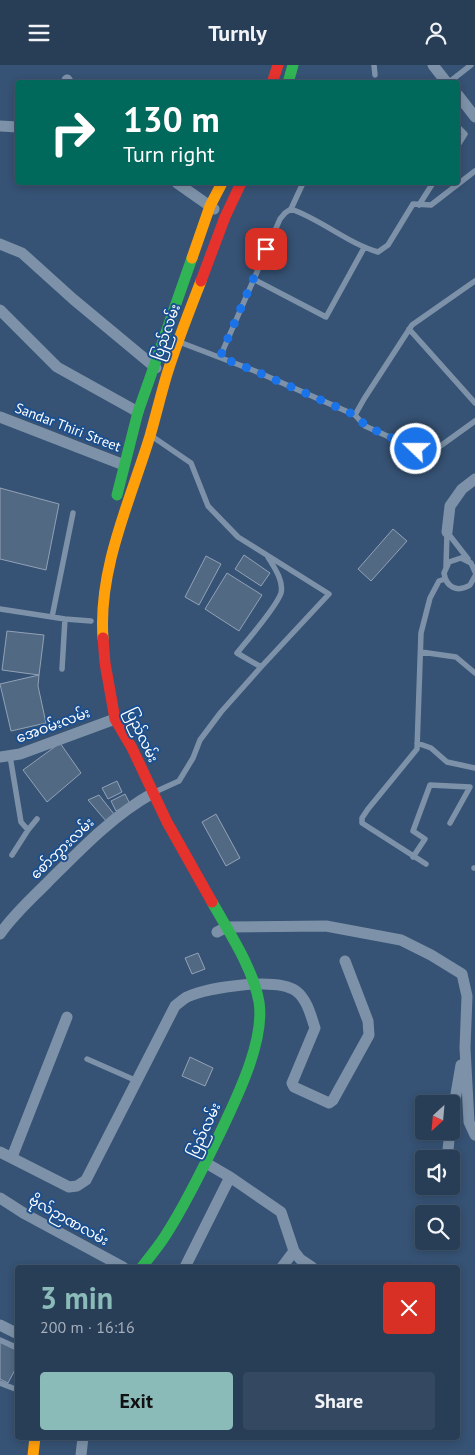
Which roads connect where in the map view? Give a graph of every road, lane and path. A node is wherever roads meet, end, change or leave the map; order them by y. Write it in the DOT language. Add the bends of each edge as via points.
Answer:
graph roads {
  1 [pos="278,65"];
  2 [pos="293,65"];
  3 [pos="374,65"];
  4 [pos="433,65"];
  5 [pos="471,65"];
  6 [pos="375,75"];
  7 [pos="273,80"];
  8 [pos="289,80"];
  9 [pos="446,80"];
  10 [pos="452,80"];
  11 [pos="460,98"];
  12 [pos="475,117"];
  13 [pos="0,126"];
  14 [pos="15,127"];
  15 [pos="460,129"];
  16 [pos="460,142"];
  17 [pos="475,171"];
  18 [pos="460,183"];
  19 [pos="180,185"];
  20 [pos="221,185"];
  21 [pos="240,185"];
  22 [pos="302,185"];
  23 [pos="432,185"];
  24 [pos="457,185"];
  25 [pos="419,205"];
  26 [pos="210,207"];
  27 [pos="291,209"];
  28 [pos="224,217"];
  29 [pos="0,244"];
  30 [pos="364,248"];
  31 [pos="253,279"];
  32 [pos="475,281"];
  33 [pos="0,310"];
  34 [pos="409,329"];
  35 [pos="178,342"];
  36 [pos="220,357"];
  37 [pos="154,367"];
  38 [pos="168,374"];
  39 [pos="475,403"];
  40 [pos="138,412"];
  41 [pos="355,415"];
  42 [pos="0,417"];
  43 [pos="475,421"];
  44 [pos="150,435"];
  45 [pos="124,465"];
  46 [pos="475,479"];
  47 [pos="73,513"];
  48 [pos="447,532"];
  49 [pos="267,556"];
  50 [pos="471,563"];
  51 [pos="446,567"];
  52 [pos="475,572"];
  53 [pos="475,576"];
  54 [pos="445,579"];
  55 [pos="0,609"];
  56 [pos="52,617"];
  57 [pos="65,619"];
  58 [pos="91,625"];
  59 [pos="92,648"];
  60 [pos="421,652"];
  61 [pos="261,667"];
  62 [pos="62,669"];
  63 [pos="475,673"];
  64 [pos="109,724"];
  65 [pos="417,743"];
  66 [pos="5,756"];
  67 [pos="475,768"];
  68 [pos="153,793"];
  69 [pos="140,795"];
  70 [pos="150,813"];
  71 [pos="38,819"];
  72 [pos="450,823"];
  73 [pos="28,830"];
  74 [pos="162,836"];
  75 [pos="12,855"];
  76 [pos="413,857"];
  77 [pos="426,864"];
  78 [pos="222,929"];
  79 [pos="0,934"];
  80 [pos="345,961"];
  81 [pos="254,984"];
  82 [pos="243,990"];
  83 [pos="67,1017"];
  84 [pos="470,1025"];
  85 [pos="465,1049"];
  86 [pos="87,1059"];
  87 [pos="138,1081"];
  88 [pos="456,1095"];
  89 [pos="475,1135"];
  90 [pos="204,1141"];
  91 [pos="0,1152"];
  92 [pos="12,1157"];
  93 [pos="206,1163"];
  94 [pos="230,1177"];
  95 [pos="0,1198"];
  96 [pos="161,1220"];
  97 [pos="145,1244"];
  98 [pos="294,1251"];
  99 [pos="119,1265"];
  100 [pos="129,1265"];
  101 [pos="144,1265"];
  102 [pos="186,1265"];
  103 [pos="284,1265"];
  104 [pos="309,1265"];
  105 [pos="0,1325"];
  106 [pos="15,1332"];
  107 [pos="0,1340"];
  108 [pos="15,1347"];
  109 [pos="0,1383"];
  110 [pos="15,1389"];
  111 [pos="24,1440"];
  112 [pos="35,1440"];
  113 [pos="82,1440"];
  114 [pos="22,1455"];
  115 [pos="33,1455"];
  116 [pos="80,1455"];
  1 -- 7 [label="highway"];
  2 -- 8 [label="highway"];
  3 -- 6 [label="lane"];
  4 -- 9 [label="street"];
  5 -- 10 [label="lane"];
  11 -- 12 [label="street"];
  13 -- 14 [label="street"];
  15 -- 16 [label="lane" via="465,134"];
  17 -- 18 [label="lane"];
  19 -- 26 [label="street"];
  20 -- 26 [label="highway, ပြည်လမ်း"];
  21 -- 28 [label="highway, ပြည်လမ်း"];
  22 -- 27 [label="lane"];
  23 -- 25 [label="lane"];
  24 -- 25 [label="lane" via="431,205"];
  25 -- 30 [label="lane" via="413,204 388,245 378,252"];
  26 -- 28 [label="street"];
  26 -- 37 [label="highway, ပြည်လမ်း"];
  27 -- 30 [label="lane"];
  27 -- 31 [label="lane" via="280,219"];
  28 -- 35 [label="highway, ပြည်လမ်း"];
  29 -- 37 [label="street" via="22,253"];
  30 -- 31 [label="lane" via="326,317"];
  31 -- 36 [label="lane"];
  32 -- 34 [label="lane"];
  33 -- 40 [label="street" via="57,367"];
  34 -- 39 [label="lane"];
  34 -- 41 [label="lane"];
  35 -- 36 [label="lane"];
  35 -- 38 [label="highway, ပြည်လမ်း"];
  36 -- 41 [label="lane"];
  37 -- 38 [label="street"];
  37 -- 40 [label="highway, ပြည်လမ်း"];
  38 -- 44 [label="highway, ပြည်လမ်း"];
  40 -- 45 [label="highway, ပြည်လမ်း"];
  41 -- 43 [label="lane" via="366,426 416,449 439,447"];
  42 -- 45 [label="street, Sandar Thiri Street"];
  44 -- 49 [label="lane" via="191,463 208,506 238,537"];
  44 -- 64 [label="highway, ပြည်လမ်း" via="112,558 102,621"];
  45 -- 58 [label="highway, ပြည်လမ်း" via="100,556"];
  46 -- 48 [label="street" via="462,489 450,506"];
  47 -- 56 [label="lane"];
  48 -- 50 [label="lane"];
  48 -- 51 [label="lane"];
  49 -- 61 [label="lane" via="280,580 281,592 237,653"];
  49 -- 61 [label="lane" via="329,594"];
  50 -- 51 [label="lane" via="461,558 449,562"];
  50 -- 52 [label="lane"];
  51 -- 54 [label="lane"];
  53 -- 54 [label="lane" via="470,585 459,589 453,588"];
  54 -- 60 [label="lane" via="439,581 430,598 421,633"];
  55 -- 56 [label="lane"];
  56 -- 57 [label="lane"];
  57 -- 58 [label="lane"];
  57 -- 62 [label="lane"];
  59 -- 64 [label="highway, ပြည်လမ်း"];
  60 -- 63 [label="lane" via="456,657"];
  60 -- 65 [label="lane"];
  61 -- 68 [label="lane" via="200,740 179,781"];
  64 -- 66 [label="street, အေဝမ်းလမ်း"];
  64 -- 68 [label="highway, ပြည်လမ်း" via="132,748"];
  65 -- 67 [label="lane" via="431,748 447,762"];
  65 -- 76 [label="lane" via="417,749 362,818 362,823"];
  66 -- 73 [label="lane" via="21,822"];
  68 -- 69 [label="street, စော်ဘွားလမ်း"];
  68 -- 78 [label="highway, ပြည်လမ်း"];
  69 -- 70 [label="highway"];
  69 -- 79 [label="street, စော်ဘွားလမ်း" via="22,906"];
  71 -- 73 [label="lane"];
  72 -- 76 [label="lane" via="470,787 430,785 412,831 425,839"];
  73 -- 75 [label="lane"];
  74 -- 78 [label="highway, ပြည်လမ်း"];
  76 -- 77 [label="lane"];
  78 -- 81 [label="highway, ပြည်လမ်း" via="246,962"];
  78 -- 82 [label="highway, ပြည်လမ်း"];
  78 -- 84 [label="street" via="326,926 402,940 462,974"];
  80 -- 81 [label="street" via="368,1021 369,1035 329,1103 294,1087 292,1083 315,1028 298,992 286,986"];
  81 -- 82 [label="street"];
  81 -- 93 [label="highway, ပြည်လမ်း" via="259,1011 256,1041 243,1083"];
  82 -- 87 [label="street" via="210,990 186,997 175,1006"];
  83 -- 92 [label="street"];
  84 -- 85 [label="street"];
  85 -- 88 [label="street"];
  85 -- 89 [label="street" via="469,1122"];
  86 -- 87 [label="lane"];
  87 -- 92 [label="street" via="86,1179 77,1186 70,1187"];
  90 -- 96 [label="highway, ပြည်လမ်း"];
  91 -- 92 [label="street"];
  93 -- 94 [label="street"];
  93 -- 101 [label="highway, ပြည်လမ်း" via="166,1235"];
  94 -- 98 [label="street" via="281,1212"];
  94 -- 102 [label="street"];
  95 -- 99 [label="street, ဗိုလ်ဉာဏလမ်း"];
  97 -- 100 [label="highway"];
  98 -- 103 [label="street"];
  98 -- 104 [label="street"];
  105 -- 106 [label="street"];
  107 -- 108 [label="lane"];
  109 -- 110 [label="lane"];
  111 -- 114 [label="highway"];
  112 -- 115 [label="highway"];
  113 -- 116 [label="street"];
}
